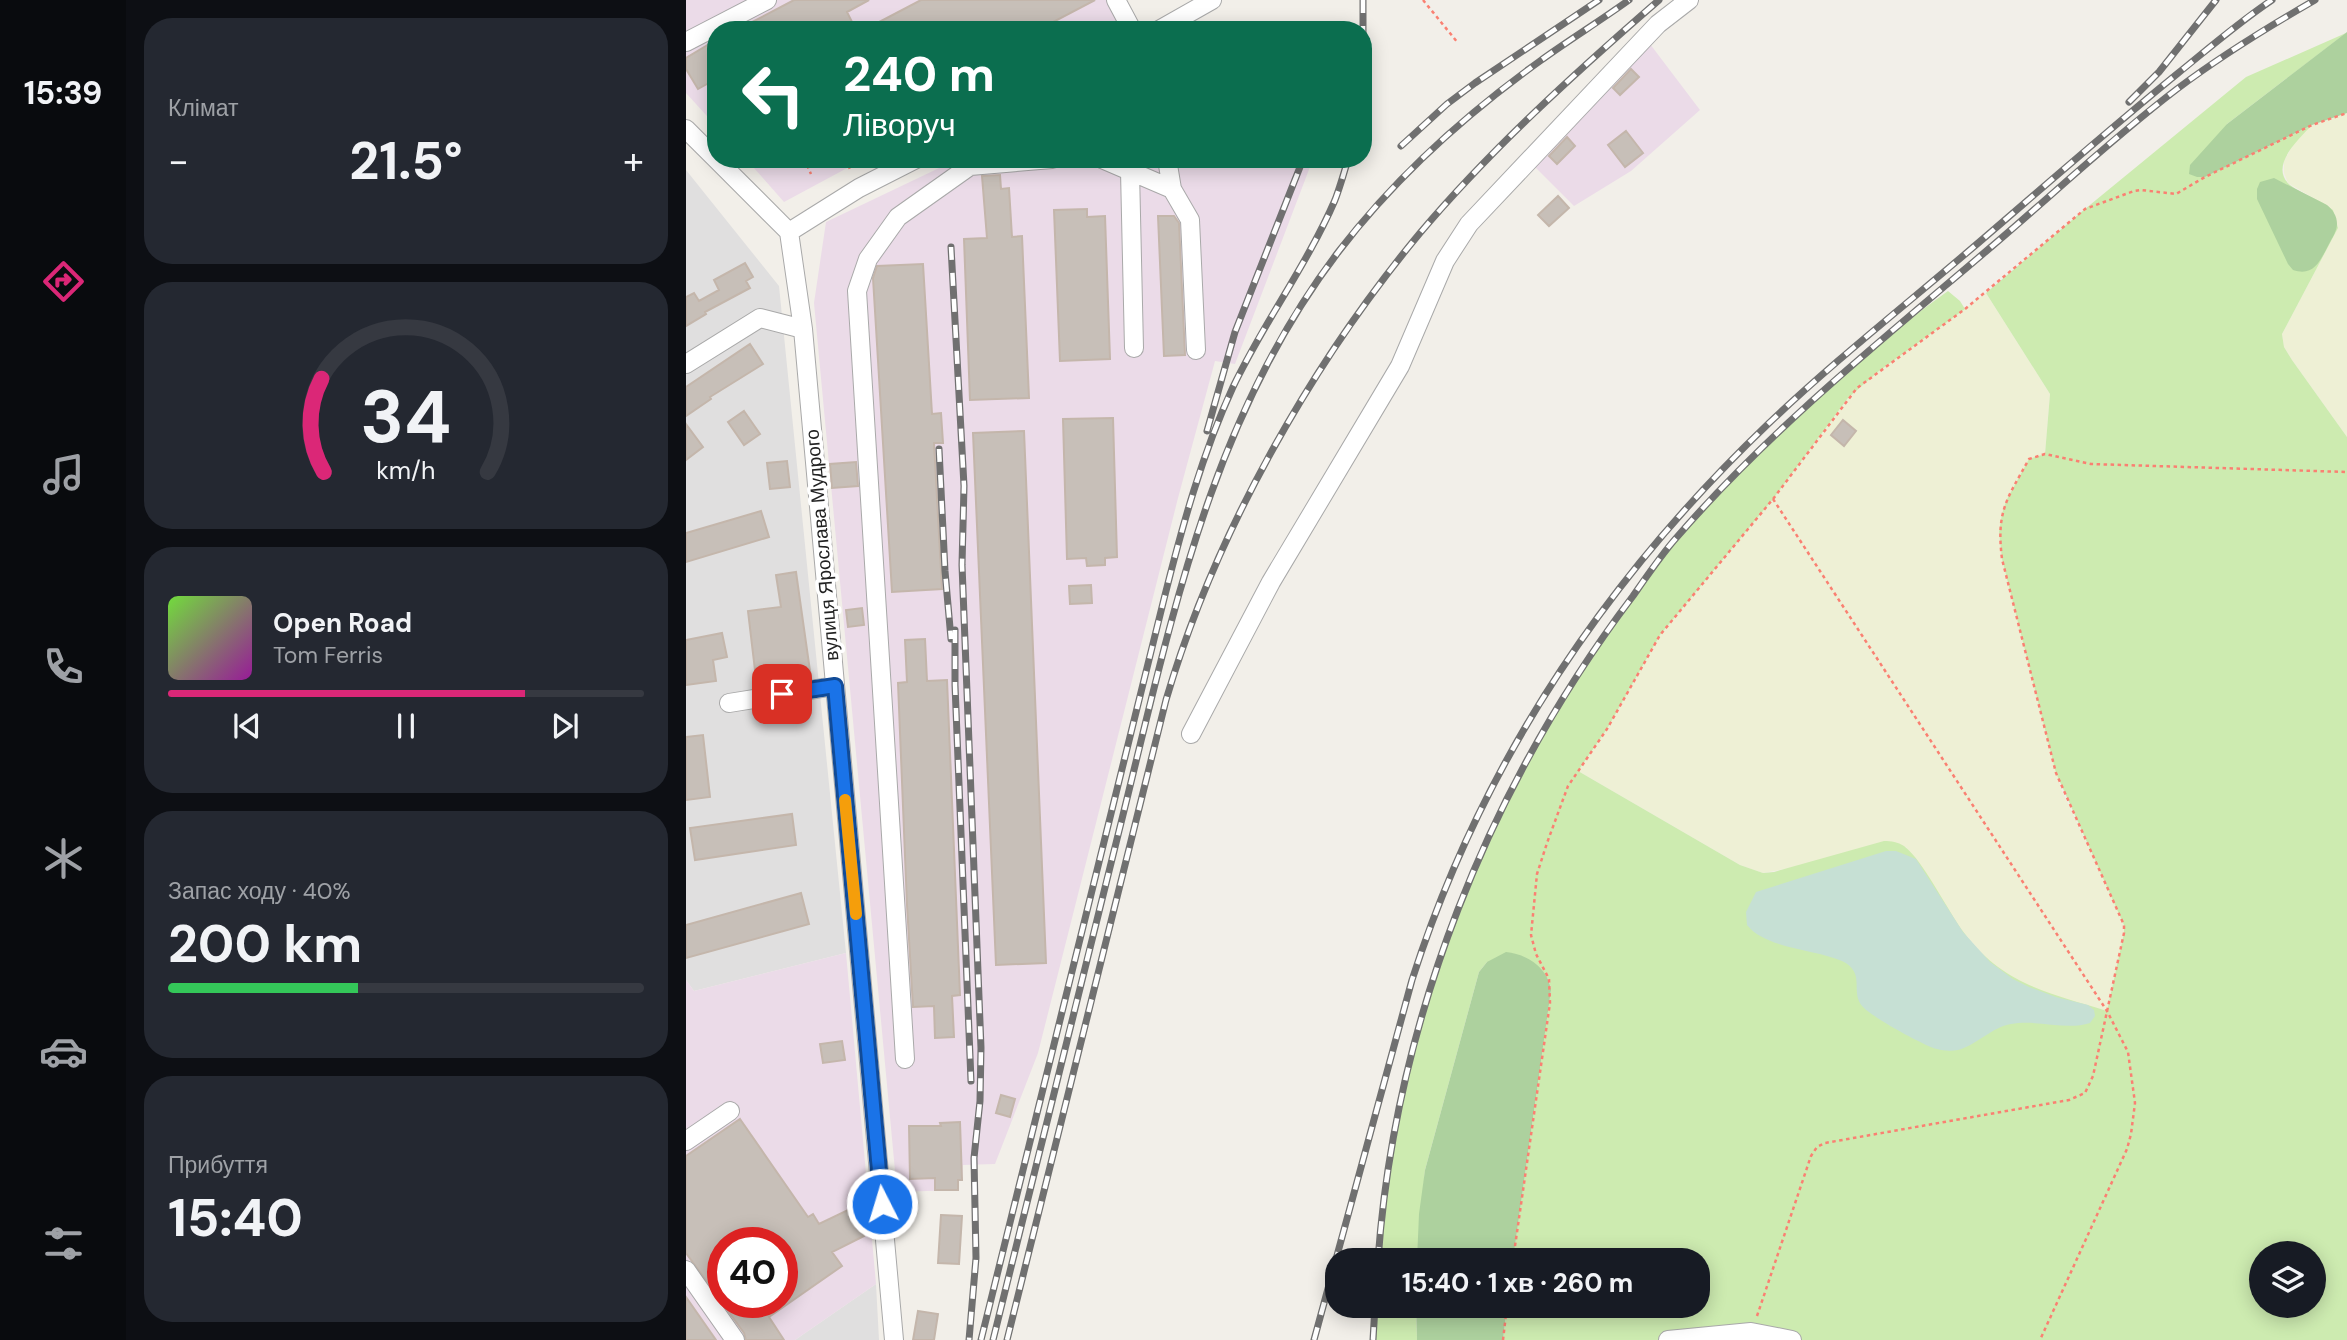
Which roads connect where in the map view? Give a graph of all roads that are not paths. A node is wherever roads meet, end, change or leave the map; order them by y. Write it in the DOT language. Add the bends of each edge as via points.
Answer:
graph roads {
  1 [pos="767,0"];
  2 [pos="1116,0"];
  3 [pos="1212,0"];
  4 [pos="1689,0"];
  5 [pos="726,21"];
  6 [pos="1127,21"];
  7 [pos="1175,21"];
  8 [pos="707,31"];
  9 [pos="686,42"];
  10 [pos="686,129"];
  11 [pos="707,150"];
  12 [pos="725,168"];
  13 [pos="898,168"];
  14 [pos="968,168"];
  15 [pos="1123,168"];
  16 [pos="1168,168"];
  17 [pos="1130,171"];
  18 [pos="1172,189"];
  19 [pos="789,232"];
  20 [pos="803,329"];
  21 [pos="1133,348"];
  22 [pos="1196,350"];
  23 [pos="686,364"];
  24 [pos="835,686"];
  25 [pos="729,703"];
  26 [pos="1191,733"];
  27 [pos="905,1059"];
  28 [pos="730,1111"];
  29 [pos="686,1141"];
  30 [pos="686,1270"];
  31 [pos="735,1340"];
  32 [pos="894,1340"];
  33 [pos="1668,1340"];
  34 [pos="1792,1340"];
  1 -- 5 [label="street"];
  2 -- 6 [label="street"];
  3 -- 7 [label="street"];
  4 -- 26 [label="street" via="1658,24 1468,224 1445,261 1400,366 1271,582"];
  8 -- 9 [label="street"];
  10 -- 11 [label="street"];
  12 -- 19 [label="street"];
  13 -- 19 [label="street"];
  14 -- 27 [label="street" via="898,217 868,258 857,291"];
  15 -- 17 [label="street"];
  16 -- 18 [label="street"];
  17 -- 18 [label="street"];
  17 -- 21 [label="street"];
  18 -- 22 [label="street" via="1190,220"];
  19 -- 20 [label="street, вулиця Ярослава Мудрого"];
  20 -- 23 [label="street" via="760,318"];
  20 -- 24 [label="street, вулиця Ярослава Мудрого"];
  24 -- 25 [label="street"];
  24 -- 32 [label="street, вулиця Ярослава Мудрого"];
  28 -- 29 [label="street"];
  30 -- 31 [label="street"];
  33 -- 34 [label="street" via="1751,1332"];
}
